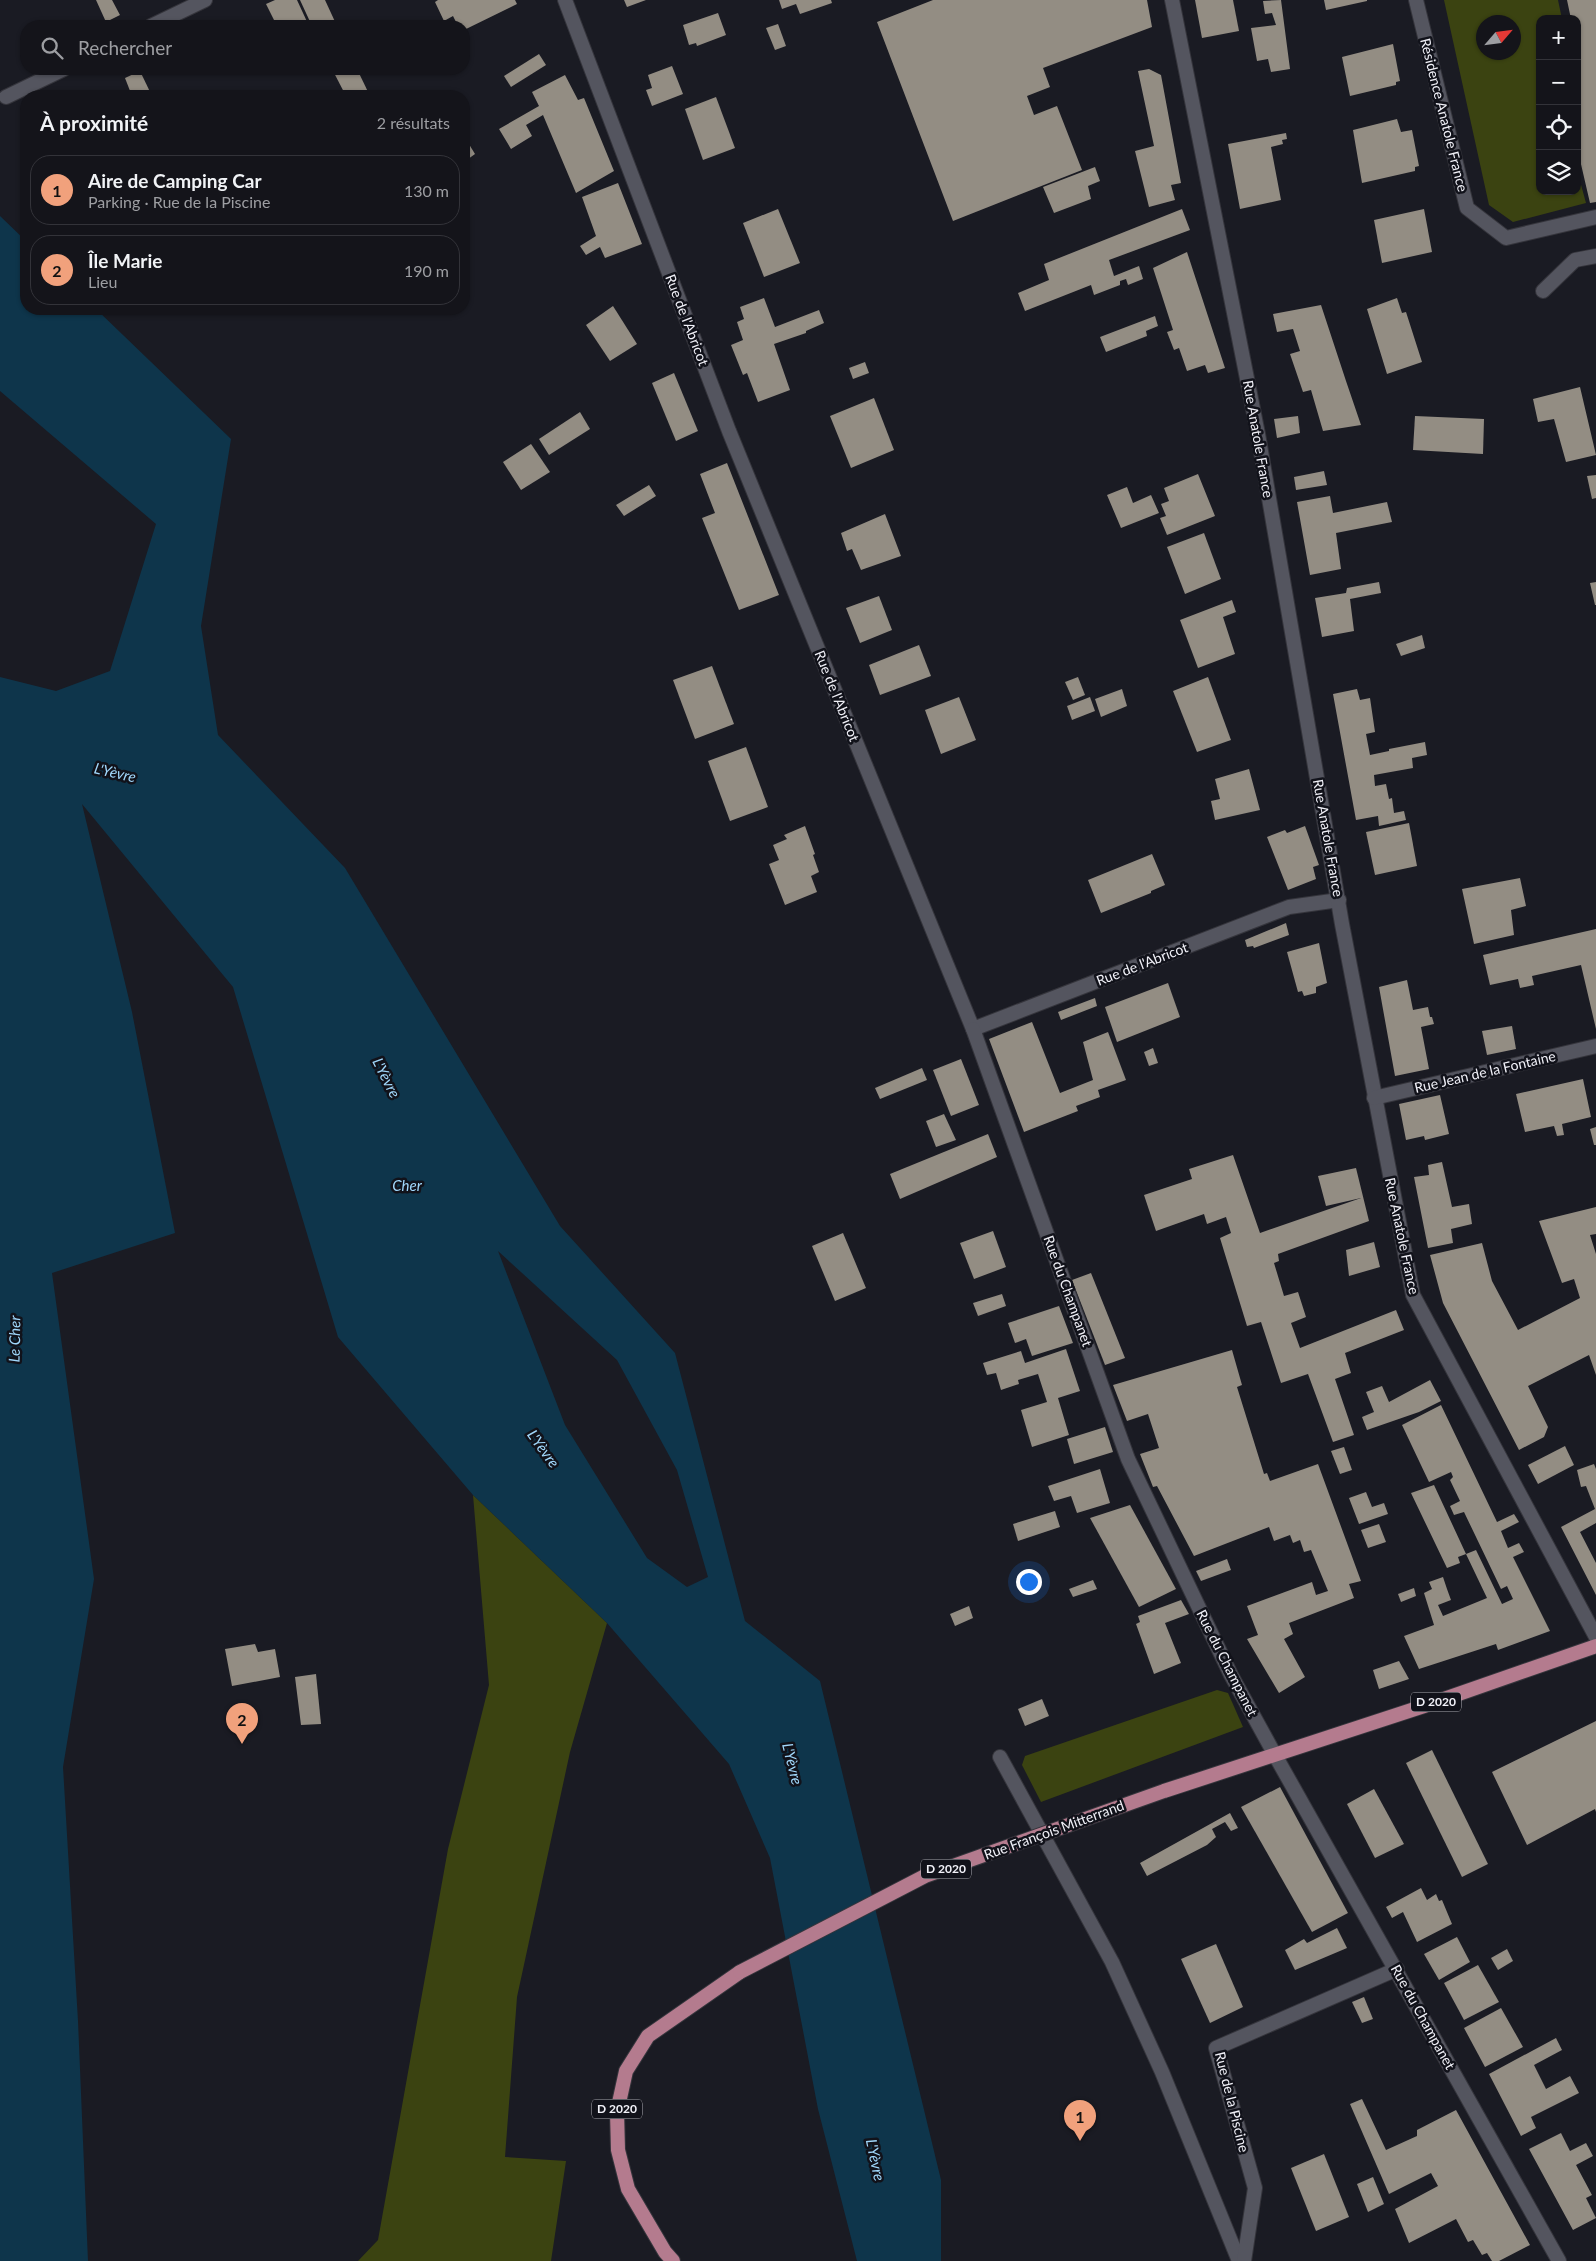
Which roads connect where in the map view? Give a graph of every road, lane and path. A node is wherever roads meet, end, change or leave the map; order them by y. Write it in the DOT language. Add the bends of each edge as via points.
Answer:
graph roads {
  1 [pos="205,0"];
  2 [pos="565,0"];
  3 [pos="1172,0"];
  4 [pos="1416,0"];
  5 [pos="163,20"];
  6 [pos="52,75"];
  7 [pos="20,90"];
  8 [pos="20,90"];
  9 [pos="6,97"];
  10 [pos="1596,217"];
  11 [pos="1596,256"];
  12 [pos="1543,291"];
  13 [pos="1339,900"];
  14 [pos="973,1029"];
  15 [pos="1596,1046"];
  16 [pos="1374,1098"];
  17 [pos="1596,1637"];
  18 [pos="1596,1646"];
  19 [pos="1275,1755"];
  20 [pos="1000,1757"];
  21 [pos="1397,1969"];
  22 [pos="669,2258"];
  23 [pos="1239,2261"];
  24 [pos="1244,2261"];
  25 [pos="1559,2261"];
  1 -- 5 [label="street"];
  2 -- 14 [label="street, Rue de l'Abricot" via="729,432"];
  3 -- 13 [label="street, Rue Anatole France" via="1258,434"];
  4 -- 10 [label="street, Résidence Anatole France" via="1467,208 1506,238"];
  6 -- 8 [label="street"];
  7 -- 9 [label="street"];
  11 -- 12 [label="street" via="1576,260"];
  13 -- 14 [label="street, Rue de l'Abricot" via="1289,907"];
  13 -- 16 [label="street, Rue Anatole France"];
  14 -- 19 [label="street, Rue du Champanet" via="1128,1459 1231,1675"];
  15 -- 16 [label="street, Rue Jean de la Fontaine"];
  16 -- 17 [label="street, Rue Anatole France" via="1413,1295"];
  18 -- 19 [label="main road, Rue François Mitterrand / D 2020"];
  19 -- 21 [label="street, Rue du Champanet"];
  19 -- 22 [label="main road, Rue François Mitterrand / D 2020, bridge" via="925,1876 740,1972 648,2036 626,2071 617,2112 618,2150 628,2190"];
  20 -- 23 [label="street" via="1112,1962 1162,2072"];
  21 -- 24 [label="street, Rue de la Piscine" via="1216,2048 1254,2188"];
  21 -- 25 [label="street, Rue du Champanet"];
}
